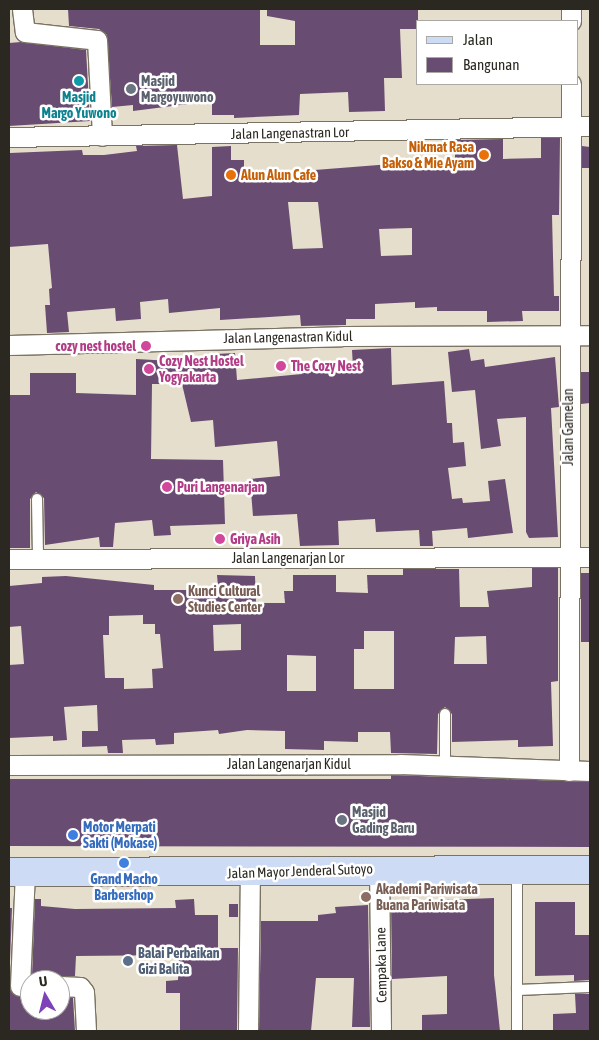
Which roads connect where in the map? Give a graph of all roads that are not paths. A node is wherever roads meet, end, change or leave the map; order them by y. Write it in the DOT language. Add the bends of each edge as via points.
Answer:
graph roads {
  1 [pos="22,9"];
  2 [pos="572,85"];
  3 [pos="581,126"];
  4 [pos="102,136"];
  5 [pos="9,137"];
  6 [pos="590,335"];
  7 [pos="568,336"];
  8 [pos="9,345"];
  9 [pos="36,499"];
  10 [pos="567,557"];
  11 [pos="590,557"];
  12 [pos="9,559"];
  13 [pos="38,559"];
  14 [pos="445,714"];
  15 [pos="9,765"];
  16 [pos="445,766"];
  17 [pos="569,771"];
  18 [pos="590,771"];
  19 [pos="379,868"];
  20 [pos="517,869"];
  21 [pos="590,870"];
  22 [pos="17,872"];
  23 [pos="250,873"];
  24 [pos="20,986"];
  25 [pos="70,986"];
  26 [pos="590,987"];
  27 [pos="517,990"];
  28 [pos="86,1031"];
  29 [pos="248,1031"];
  30 [pos="381,1031"];
  31 [pos="517,1031"];
  1 -- 4 [label="street" via="25,32 96,40"];
  2 -- 3 [label="street, Jalan Gamelan"];
  3 -- 4 [label="street, Jalan Langenastran Lor"];
  3 -- 7 [label="street, Jalan Gamelan"];
  4 -- 5 [label="street, Jalan Langenastran Lor"];
  6 -- 7 [label="street, Jalan Langenastran Kidul"];
  7 -- 8 [label="street, Jalan Langenastran Kidul" via="336,336"];
  7 -- 10 [label="street, Jalan Gamelan"];
  9 -- 13 [label="lane"];
  10 -- 11 [label="street, Jalan Langenarjan Lor"];
  10 -- 13 [label="street, Jalan Langenarjan Lor"];
  10 -- 17 [label="street, Jalan Gamelan"];
  12 -- 13 [label="street, Jalan Langenarjan Lor"];
  14 -- 16 [label="lane"];
  15 -- 16 [label="street, Jalan Langenarjan Kidul"];
  16 -- 17 [label="street, Jalan Langenarjan Kidul"];
  17 -- 18 [label="street, Jalan Langenarjan Kidul"];
  19 -- 20 [label="main road, Jalan Mayor Jenderal Sutoyo"];
  19 -- 23 [label="main road, Jalan Mayor Jenderal Sutoyo"];
  19 -- 30 [label="street, Cempaka Lane"];
  20 -- 21 [label="main road, Jalan Mayor Jenderal Sutoyo"];
  20 -- 27 [label="lane"];
  22 -- 23 [label="main road, Jalan Mayor Jenderal Sutoyo"];
  22 -- 24 [label="street"];
  23 -- 29 [label="street"];
  25 -- 28 [label="street" via="80,987 84,992"];
  26 -- 27 [label="lane"];
  27 -- 31 [label="lane"];
}
